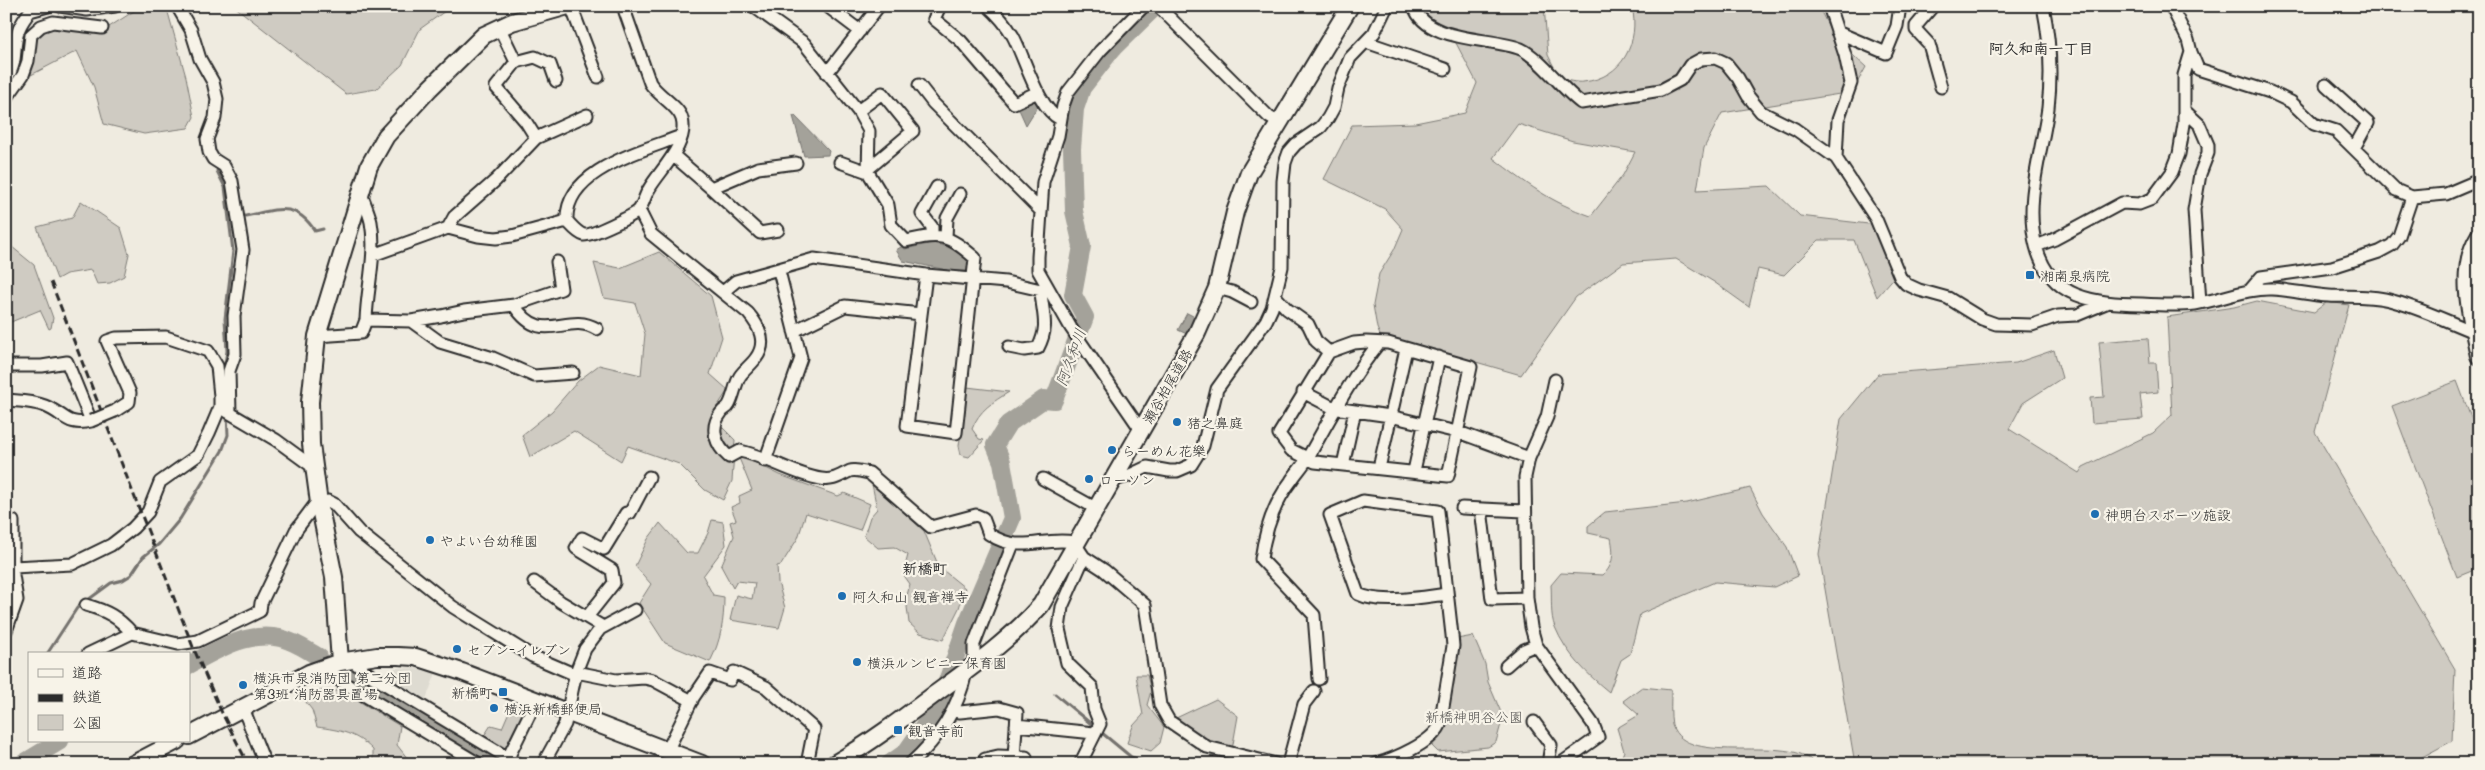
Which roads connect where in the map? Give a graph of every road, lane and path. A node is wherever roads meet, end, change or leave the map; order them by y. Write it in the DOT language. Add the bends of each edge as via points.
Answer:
graph roads {
  1 [pos="48,6"];
  2 [pos="60,6"];
  3 [pos="115,6"];
  4 [pos="177,6"];
  5 [pos="570,6"];
  6 [pos="625,6"];
  7 [pos="753,6"];
  8 [pos="828,6"];
  9 [pos="879,6"];
  10 [pos="940,6"];
  11 [pos="988,6"];
  12 [pos="1144,6"];
  13 [pos="1350,6"];
  14 [pos="1387,6"];
  15 [pos="1414,6"];
  16 [pos="1829,6"];
  17 [pos="1900,6"];
  18 [pos="1933,6"];
  19 [pos="2042,6"];
  20 [pos="2171,6"];
  21 [pos="30,8"];
  22 [pos="86,8"];
  23 [pos="1160,8"];
  24 [pos="499,27"];
  25 [pos="102,28"];
  26 [pos="860,31"];
  27 [pos="1837,32"];
  28 [pos="1366,42"];
  29 [pos="2191,52"];
  30 [pos="516,62"];
  31 [pos="1445,69"];
  32 [pos="827,73"];
  33 [pos="598,77"];
  34 [pos="6,80"];
  35 [pos="556,81"];
  36 [pos="919,84"];
  37 [pos="2326,85"];
  38 [pos="1941,87"];
  39 [pos="1038,92"];
  40 [pos="6,99"];
  41 [pos="858,111"];
  42 [pos="2185,111"];
  43 [pos="586,115"];
  44 [pos="1060,119"];
  45 [pos="1279,123"];
  46 [pos="681,136"];
  47 [pos="536,138"];
  48 [pos="2354,148"];
  49 [pos="674,156"];
  50 [pos="1836,158"];
  51 [pos="840,162"];
  52 [pos="796,163"];
  53 [pos="868,171"];
  54 [pos="2479,180"];
  55 [pos="938,186"];
  56 [pos="711,188"];
  57 [pos="960,194"];
  58 [pos="362,196"];
  59 [pos="2412,197"];
  60 [pos="639,210"];
  61 [pos="1040,210"];
  62 [pos="567,220"];
  63 [pos="448,228"];
  64 [pos="778,230"];
  65 [pos="932,236"];
  66 [pos="2479,236"];
  67 [pos="946,237"];
  68 [pos="2036,246"];
  69 [pos="372,255"];
  70 [pos="557,262"];
  71 [pos="779,270"];
  72 [pos="926,275"];
  73 [pos="973,279"];
  74 [pos="1217,288"];
  75 [pos="1045,289"];
  76 [pos="2250,290"];
  77 [pos="723,292"];
  78 [pos="1275,296"];
  79 [pos="1250,302"];
  80 [pos="2106,303"];
  81 [pos="2200,303"];
  82 [pos="514,305"];
  83 [pos="921,314"];
  84 [pos="366,320"];
  85 [pos="410,321"];
  86 [pos="597,329"];
  87 [pos="794,331"];
  88 [pos="2474,332"];
  89 [pos="317,336"];
  90 [pos="1379,343"];
  91 [pos="1009,347"];
  92 [pos="1406,349"];
  93 [pos="1329,352"];
  94 [pos="2479,356"];
  95 [pos="1439,357"];
  96 [pos="6,366"];
  97 [pos="573,373"];
  98 [pos="1556,380"];
  99 [pos="1303,392"];
  100 [pos="6,400"];
  101 [pos="1334,408"];
  102 [pos="225,410"];
  103 [pos="1355,412"];
  104 [pos="1390,416"];
  105 [pos="91,420"];
  106 [pos="1423,424"];
  107 [pos="1141,430"];
  108 [pos="1456,432"];
  109 [pos="1528,458"];
  110 [pos="1307,459"];
  111 [pos="766,461"];
  112 [pos="1344,465"];
  113 [pos="314,466"];
  114 [pos="1379,468"];
  115 [pos="1414,471"];
  116 [pos="648,477"];
  117 [pos="1043,479"];
  118 [pos="1114,480"];
  119 [pos="320,503"];
  120 [pos="1462,508"];
  121 [pos="1097,509"];
  122 [pos="1481,509"];
  123 [pos="1524,511"];
  124 [pos="13,521"];
  125 [pos="1012,544"];
  126 [pos="1080,551"];
  127 [pos="11,572"];
  128 [pos="534,582"];
  129 [pos="1447,594"];
  130 [pos="1527,598"];
  131 [pos="86,605"];
  132 [pos="635,610"];
  133 [pos="587,617"];
  134 [pos="604,627"];
  135 [pos="6,631"];
  136 [pos="132,633"];
  137 [pos="1536,646"];
  138 [pos="92,652"];
  139 [pos="341,663"];
  140 [pos="1506,666"];
  141 [pos="967,671"];
  142 [pos="576,673"];
  143 [pos="1319,679"];
  144 [pos="1314,692"];
  145 [pos="537,699"];
  146 [pos="692,701"];
  147 [pos="243,708"];
  148 [pos="569,711"];
  149 [pos="954,711"];
  150 [pos="1534,722"];
  151 [pos="1016,725"];
  152 [pos="1097,728"];
  153 [pos="190,735"];
  154 [pos="176,742"];
  155 [pos="667,750"];
  156 [pos="1014,757"];
  157 [pos="1026,757"];
  158 [pos="985,759"];
  159 [pos="509,762"];
  160 [pos="133,764"];
  161 [pos="265,764"];
  162 [pos="479,764"];
  163 [pos="544,764"];
  164 [pos="702,764"];
  165 [pos="807,764"];
  166 [pos="834,764"];
  167 [pos="910,764"];
  168 [pos="1080,764"];
  169 [pos="1276,764"];
  170 [pos="1288,764"];
  171 [pos="1376,764"];
  172 [pos="1548,764"];
  173 [pos="1560,764"];
  1 -- 21 [label="street"];
  2 -- 22 [label="street"];
  3 -- 22 [label="street"];
  4 -- 102 [label="street" via="213,82 217,98 215,118 207,139 209,152 224,166 232,181 243,250 234,316 235,354 229,371"];
  5 -- 24 [label="main road"];
  5 -- 33 [label="street"];
  6 -- 46 [label="street" via="650,83 656,93 679,111 683,120"];
  7 -- 32 [label="street" via="804,43"];
  8 -- 26 [label="street"];
  9 -- 26 [label="street"];
  10 -- 39 [label="street" via="934,19 960,40 1014,103"];
  11 -- 39 [label="street" via="1003,20 1013,36"];
  12 -- 44 [label="street" via="1080,75 1068,92"];
  13 -- 45 [label="main road, 瀬谷柏尾道路"];
  14 -- 28 [label="street" via="1378,27"];
  15 -- 50 [label="street" via="1420,17 1435,29 1520,49 1532,56 1581,103 1661,90 1680,80 1690,65 1702,59 1715,58 1726,63 1761,112 1795,129"];
  16 -- 27 [label="street"];
  17 -- 27 [label="street" via="1897,26 1886,53"];
  18 -- 38 [label="street" via="1916,30 1928,44"];
  19 -- 68 [label="street" via="2050,85 2032,210"];
  20 -- 29 [label="street"];
  21 -- 34 [label="street" via="18,33 16,58"];
  23 -- 45 [label="street" via="1269,117"];
  24 -- 30 [label="street"];
  24 -- 58 [label="main road" via="470,48 386,136 374,154"];
  25 -- 40 [label="street" via="54,22 41,26 31,35 23,75"];
  26 -- 32 [label="street"];
  27 -- 50 [label="street" via="1850,83 1838,120"];
  28 -- 31 [label="street"];
  28 -- 78 [label="street" via="1350,58 1328,118 1321,127 1296,144 1285,163 1282,267"];
  29 -- 42 [label="street" via="2184,75"];
  29 -- 48 [label="street" via="2198,69 2270,92 2290,102 2314,124 2336,131"];
  30 -- 35 [label="street" via="535,56 550,64"];
  30 -- 47 [label="street" via="496,87"];
  32 -- 41 [label="street"];
  36 -- 61 [label="street" via="933,103"];
  37 -- 48 [label="street" via="2368,123"];
  39 -- 44 [label="street" via="1052,116"];
  41 -- 53 [label="street" via="869,130"];
  41 -- 53 [label="street" via="882,93 913,131"];
  42 -- 68 [label="street" via="2179,154 2172,172 2152,199 2139,204 2122,203"];
  42 -- 81 [label="street" via="2199,124 2208,145 2194,210"];
  43 -- 47 [label="street"];
  44 -- 61 [label="street" via="1043,182"];
  45 -- 74 [label="main road, 瀬谷柏尾道路" via="1241,192"];
  46 -- 49 [label="street"];
  46 -- 62 [label="street" via="594,173 571,196"];
  47 -- 63 [label="street" via="454,217"];
  48 -- 59 [label="street" via="2396,190"];
  49 -- 56 [label="street"];
  49 -- 60 [label="street" via="650,187"];
  50 -- 80 [label="street" via="1876,219 1900,277 1906,284 1948,298 1982,320 2005,325 2032,325 2058,316 2077,315"];
  51 -- 53 [label="street"];
  52 -- 56 [label="street" via="758,168"];
  53 -- 65 [label="street" via="888,205 890,225 906,241"];
  54 -- 59 [label="street" via="2446,194"];
  55 -- 65 [label="street" via="922,214 932,227"];
  56 -- 64 [label="street" via="760,233"];
  57 -- 67 [label="street" via="946,218"];
  58 -- 69 [label="street" via="371,222"];
  58 -- 89 [label="main road"];
  59 -- 76 [label="street" via="2404,226 2392,245 2332,268 2261,277"];
  60 -- 62 [label="street" via="594,234 585,235 577,231"];
  60 -- 77 [label="street" via="651,234"];
  61 -- 75 [label="street" via="1038,270"];
  62 -- 63 [label="street" via="496,238"];
  63 -- 69 [label="street"];
  65 -- 67 [label="street"];
  66 -- 88 [label="main road" via="2470,260 2468,282"];
  67 -- 73 [label="street" via="975,258"];
  68 -- 80 [label="street" via="2048,274 2066,290 2078,297"];
  69 -- 84 [label="street"];
  70 -- 82 [label="street" via="561,289"];
  71 -- 72 [label="street" via="814,259"];
  71 -- 77 [label="street" via="736,281"];
  71 -- 87 [label="street"];
  72 -- 73 [label="street"];
  72 -- 83 [label="street"];
  73 -- 75 [label="street"];
  73 -- 83 [label="street" via="956,432 907,426"];
  74 -- 79 [label="street"];
  74 -- 107 [label="main road, 瀬谷柏尾道路" via="1197,333"];
  75 -- 91 [label="street" via="1046,321 1038,348"];
  75 -- 107 [label="street"];
  76 -- 81 [label="street"];
  76 -- 88 [label="street" via="2371,296"];
  77 -- 111 [label="street" via="756,322 762,345 757,358 739,377 728,407 721,412 714,428 716,441 729,457 740,451"];
  78 -- 93 [label="street" via="1286,309 1308,324 1316,342"];
  78 -- 118 [label="street" via="1266,321 1217,390 1203,446 1191,465 1169,471 1147,467"];
  80 -- 81 [label="street"];
  82 -- 85 [label="street"];
  82 -- 86 [label="street" via="532,325 556,327 582,322"];
  83 -- 87 [label="street" via="845,306"];
  84 -- 85 [label="street"];
  84 -- 89 [label="street" via="361,333"];
  85 -- 97 [label="street" via="440,342 493,358 534,376"];
  87 -- 111 [label="street" via="801,358"];
  88 -- 94 [label="main road"];
  89 -- 113 [label="main road" via="309,426"];
  90 -- 92 [label="street"];
  90 -- 93 [label="street" via="1354,343"];
  90 -- 101 [label="street"];
  92 -- 95 [label="street"];
  92 -- 104 [label="street"];
  93 -- 99 [label="street"];
  95 -- 106 [label="street"];
  95 -- 108 [label="street" via="1471,367"];
  96 -- 105 [label="street" via="67,362"];
  98 -- 109 [label="street" via="1547,417"];
  99 -- 101 [label="street"];
  99 -- 110 [label="street" via="1279,434 1291,450"];
  100 -- 105 [label="street" via="45,406 78,424"];
  101 -- 103 [label="street"];
  101 -- 110 [label="street"];
  102 -- 105 [label="street, bridge" via="217,366 208,351 166,336 116,338 107,342 130,393 129,402"];
  102 -- 113 [label="street"];
  102 -- 127 [label="street" via="198,455 160,482 148,512 133,528 92,556 72,564"];
  103 -- 104 [label="street"];
  103 -- 112 [label="street"];
  104 -- 106 [label="street"];
  104 -- 114 [label="street"];
  106 -- 108 [label="street"];
  106 -- 115 [label="street"];
  107 -- 118 [label="main road, 瀬谷柏尾道路"];
  108 -- 109 [label="street"];
  108 -- 115 [label="street" via="1448,476"];
  109 -- 123 [label="street"];
  110 -- 112 [label="street"];
  110 -- 143 [label="street" via="1290,482 1270,520 1261,558 1314,614"];
  111 -- 125 [label="street" via="824,480 836,479 856,470 869,473 931,527 976,516 983,518 989,534"];
  112 -- 114 [label="street"];
  113 -- 119 [label="main road"];
  114 -- 115 [label="street"];
  116 -- 133 [label="street" via="630,514 626,513 604,549 582,538 576,548 612,570 615,577 614,583"];
  117 -- 121 [label="street"];
  118 -- 121 [label="main road, 瀬谷柏尾道路"];
  119 -- 136 [label="street" via="296,530 260,611 198,641 178,644"];
  119 -- 139 [label="main road" via="334,578"];
  119 -- 142 [label="street" via="328,501 334,504 359,532 453,607 532,656"];
  120 -- 122 [label="street"];
  121 -- 126 [label="main road, 瀬谷柏尾道路"];
  122 -- 123 [label="street"];
  122 -- 130 [label="street" via="1492,599"];
  123 -- 130 [label="street"];
  124 -- 127 [label="street"];
  125 -- 126 [label="street" via="1030,545 1060,539 1074,542"];
  125 -- 141 [label="street"];
  126 -- 141 [label="main road, 瀬谷柏尾道路" via="1018,630"];
  126 -- 152 [label="street" via="1062,607 1059,629 1067,663 1092,687"];
  126 -- 169 [label="street" via="1145,605 1160,705 1169,720 1207,747"];
  127 -- 135 [label="street" via="17,600"];
  128 -- 133 [label="street"];
  129 -- 129 [label="street" via="1438,510 1363,502 1330,515 1358,594 1402,599"];
  129 -- 171 [label="street" via="1453,646 1440,726 1433,735 1401,754"];
  130 -- 137 [label="street"];
  131 -- 136 [label="street" via="107,611"];
  132 -- 134 [label="street"];
  133 -- 134 [label="street"];
  134 -- 142 [label="street" via="585,649"];
  136 -- 138 [label="street"];
  137 -- 140 [label="street" via="1524,650"];
  137 -- 173 [label="street" via="1598,737"];
  139 -- 145 [label="main road" via="376,656 416,657"];
  139 -- 147 [label="main road" via="310,674"];
  139 -- 159 [label="street" via="365,672"];
  139 -- 162 [label="street" via="334,677"];
  141 -- 149 [label="street"];
  141 -- 166 [label="main road, 瀬谷柏尾道路" via="867,745"];
  142 -- 146 [label="street" via="616,680 653,680"];
  142 -- 148 [label="street"];
  144 -- 170 [label="street" via="1304,704"];
  145 -- 148 [label="main road"];
  145 -- 159 [label="street"];
  146 -- 155 [label="street"];
  146 -- 165 [label="street" via="710,673 730,680 734,672 766,687 814,729"];
  147 -- 153 [label="main road"];
  147 -- 161 [label="street"];
  148 -- 155 [label="main road"];
  148 -- 163 [label="street"];
  149 -- 151 [label="street" via="999,708 1017,713"];
  149 -- 167 [label="street" via="928,747"];
  150 -- 172 [label="street" via="1551,745"];
  151 -- 152 [label="street"];
  151 -- 156 [label="street"];
  152 -- 168 [label="street"];
  154 -- 160 [label="main road"];
  155 -- 164 [label="main road"];
  156 -- 157 [label="street"];
  156 -- 158 [label="street"];
}
